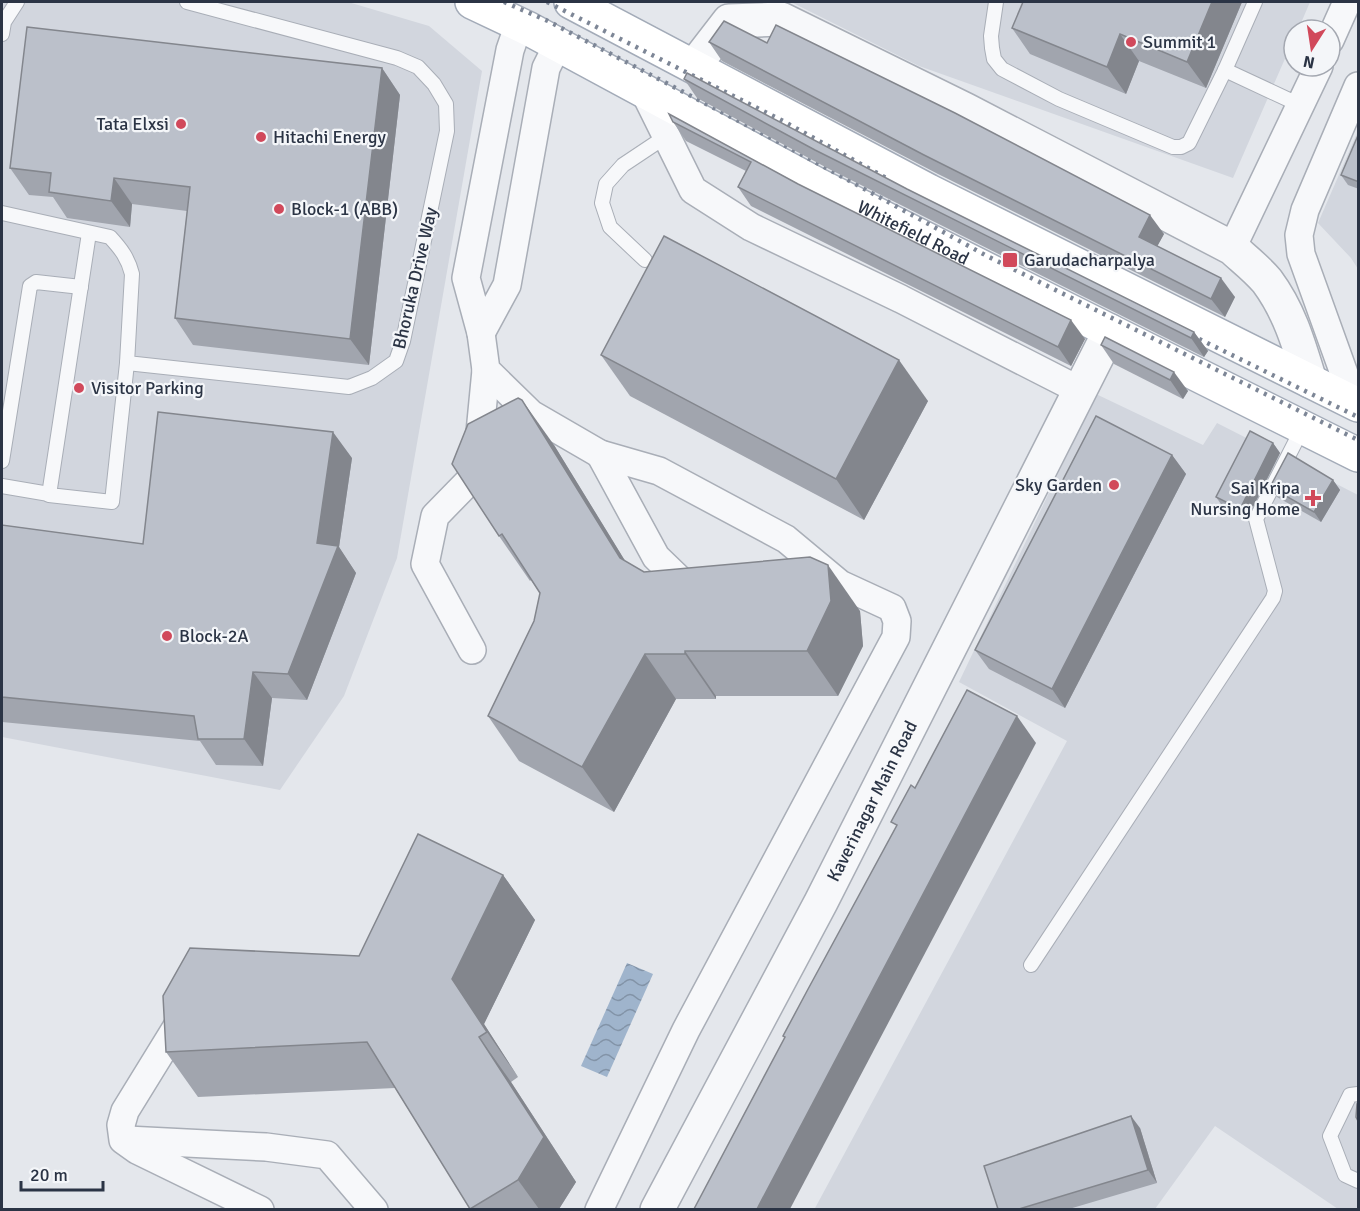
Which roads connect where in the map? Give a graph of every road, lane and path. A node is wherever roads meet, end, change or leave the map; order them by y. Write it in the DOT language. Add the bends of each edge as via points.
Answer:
graph roads {
  1 [pos="17,2"];
  2 [pos="187,2"];
  3 [pos="472,2"];
  4 [pos="571,2"];
  5 [pos="996,2"];
  6 [pos="1255,2"];
  7 [pos="1347,2"];
  8 [pos="1340,18"];
  9 [pos="519,24"];
  10 [pos="2,34"];
  11 [pos="558,44"];
  12 [pos="695,65"];
  13 [pos="1226,70"];
  14 [pos="1313,78"];
  15 [pos="1359,86"];
  16 [pos="645,91"];
  17 [pos="1300,105"];
  18 [pos="668,135"];
  19 [pos="2,213"];
  20 [pos="89,233"];
  21 [pos="1232,249"];
  22 [pos="645,260"];
  23 [pos="81,287"];
  24 [pos="1110,330"];
  25 [pos="481,333"];
  26 [pos="127,363"];
  27 [pos="486,370"];
  28 [pos="1310,381"];
  29 [pos="1081,391"];
  30 [pos="1357,404"];
  31 [pos="1303,427"];
  32 [pos="600,454"];
  33 [pos="1359,455"];
  34 [pos="2,461"];
  35 [pos="2,486"];
  36 [pos="49,494"];
  37 [pos="840,584"];
  38 [pos="805,586"];
  39 [pos="725,589"];
  40 [pos="472,650"];
  41 [pos="1031,965"];
  42 [pos="203,989"];
  43 [pos="1359,1094"];
  44 [pos="123,1140"];
  45 [pos="1359,1181"];
  46 [pos="260,1209"];
  47 [pos="374,1209"];
  48 [pos="599,1209"];
  49 [pos="657,1209"];
  1 -- 10 [label="lane" via="4,22"];
  2 -- 26 [label="lane, Bhoruka Drive Way" via="418,67 446,104 447,131 396,361 372,378 349,387"];
  3 -- 9 [label="main road, Whitefield Road"];
  4 -- 12 [label="main road"];
  5 -- 13 [label="lane" via="992,48 1002,69 1166,146 1189,143"];
  6 -- 13 [label="lane"];
  7 -- 8 [label="street"];
  9 -- 11 [label="main road, Whitefield Road"];
  9 -- 25 [label="street" via="510,50 466,278"];
  11 -- 16 [label="main road, Whitefield Road"];
  11 -- 25 [label="street" via="546,68 507,285"];
  12 -- 21 [label="street" via="727,16 781,19"];
  12 -- 28 [label="main road" via="929,190"];
  13 -- 17 [label="lane"];
  14 -- 17 [label="street"];
  15 -- 30 [label="street" via="1305,210 1299,235 1301,254"];
  16 -- 18 [label="street"];
  16 -- 24 [label="main road, Whitefield Road" via="820,186"];
  17 -- 21 [label="street"];
  18 -- 22 [label="lane" via="623,165 606,184 602,203 610,226"];
  18 -- 29 [label="street" via="693,190 751,227"];
  19 -- 20 [label="lane"];
  20 -- 23 [label="lane"];
  20 -- 26 [label="lane" via="110,237 129,263 132,274"];
  21 -- 28 [label="street" via="1265,280 1283,305"];
  23 -- 34 [label="lane" via="36,282 30,286"];
  23 -- 36 [label="lane"];
  24 -- 29 [label="street, Kaverinagar Main Road"];
  24 -- 31 [label="main road, Whitefield Road"];
  25 -- 27 [label="street"];
  26 -- 36 [label="lane" via="112,502"];
  27 -- 32 [label="street" via="531,414"];
  27 -- 40 [label="street" via="476,474 435,516 425,564"];
  28 -- 30 [label="main road"];
  29 -- 49 [label="street, Kaverinagar Main Road" via="821,902"];
  31 -- 33 [label="main road, Whitefield Road"];
  31 -- 41 [label="lane" via="1256,519 1275,591 1273,598"];
  32 -- 37 [label="street" via="659,471 786,539"];
  32 -- 39 [label="street" via="656,557 684,584"];
  35 -- 36 [label="lane"];
  37 -- 38 [label="street"];
  37 -- 48 [label="street" via="892,608 897,621 896,637 686,1030"];
  42 -- 44 [label="street" via="125,1111 121,1125"];
  43 -- 45 [label="lane" via="1350,1095 1330,1136 1346,1175"];
  44 -- 46 [label="street"];
  44 -- 47 [label="street" via="266,1146 327,1155"];
}
